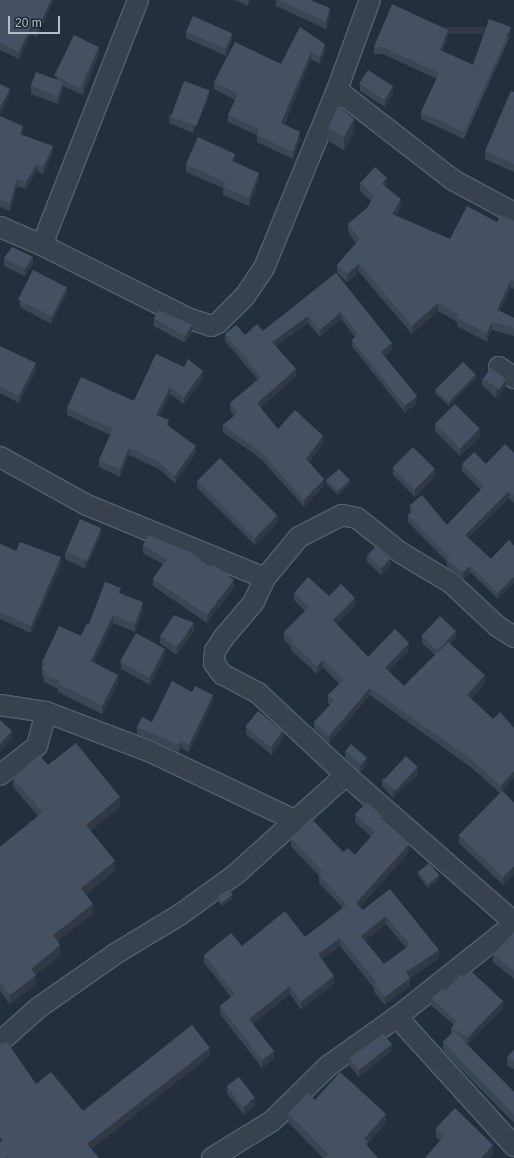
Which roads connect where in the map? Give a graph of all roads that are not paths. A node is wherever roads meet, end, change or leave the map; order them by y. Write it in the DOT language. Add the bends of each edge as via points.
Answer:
graph roads {
  1 [pos="138,0"];
  2 [pos="370,0"];
  3 [pos="338,90"];
  4 [pos="514,213"];
  5 [pos="0,227"];
  6 [pos="42,244"];
  7 [pos="0,458"];
  8 [pos="265,578"];
  9 [pos="514,637"];
  10 [pos="0,705"];
  11 [pos="46,712"];
  12 [pos="0,775"];
  13 [pos="346,775"];
  14 [pos="296,821"];
  15 [pos="514,923"];
  16 [pos="397,1017"];
  17 [pos="0,1042"];
  18 [pos="514,1146"];
  19 [pos="212,1158"];
  1 -- 6 [label="street"];
  2 -- 3 [label="street"];
  3 -- 4 [label="street" via="453,180"];
  3 -- 6 [label="street" via="264,268 245,296 218,323 211,326 187,318"];
  5 -- 6 [label="street"];
  7 -- 8 [label="street" via="87,505"];
  8 -- 9 [label="street" via="299,537 342,515 357,518 401,553 451,582 497,626"];
  8 -- 13 [label="street" via="254,602 215,651 214,663 222,674 258,693"];
  10 -- 11 [label="street"];
  11 -- 12 [label="street" via="37,746"];
  11 -- 14 [label="street" via="151,752"];
  13 -- 14 [label="street"];
  13 -- 15 [label="street"];
  14 -- 17 [label="street" via="236,874 182,914 115,954 38,1008"];
  15 -- 16 [label="street"];
  16 -- 18 [label="street"];
  16 -- 19 [label="street" via="328,1066 272,1121"];
}
